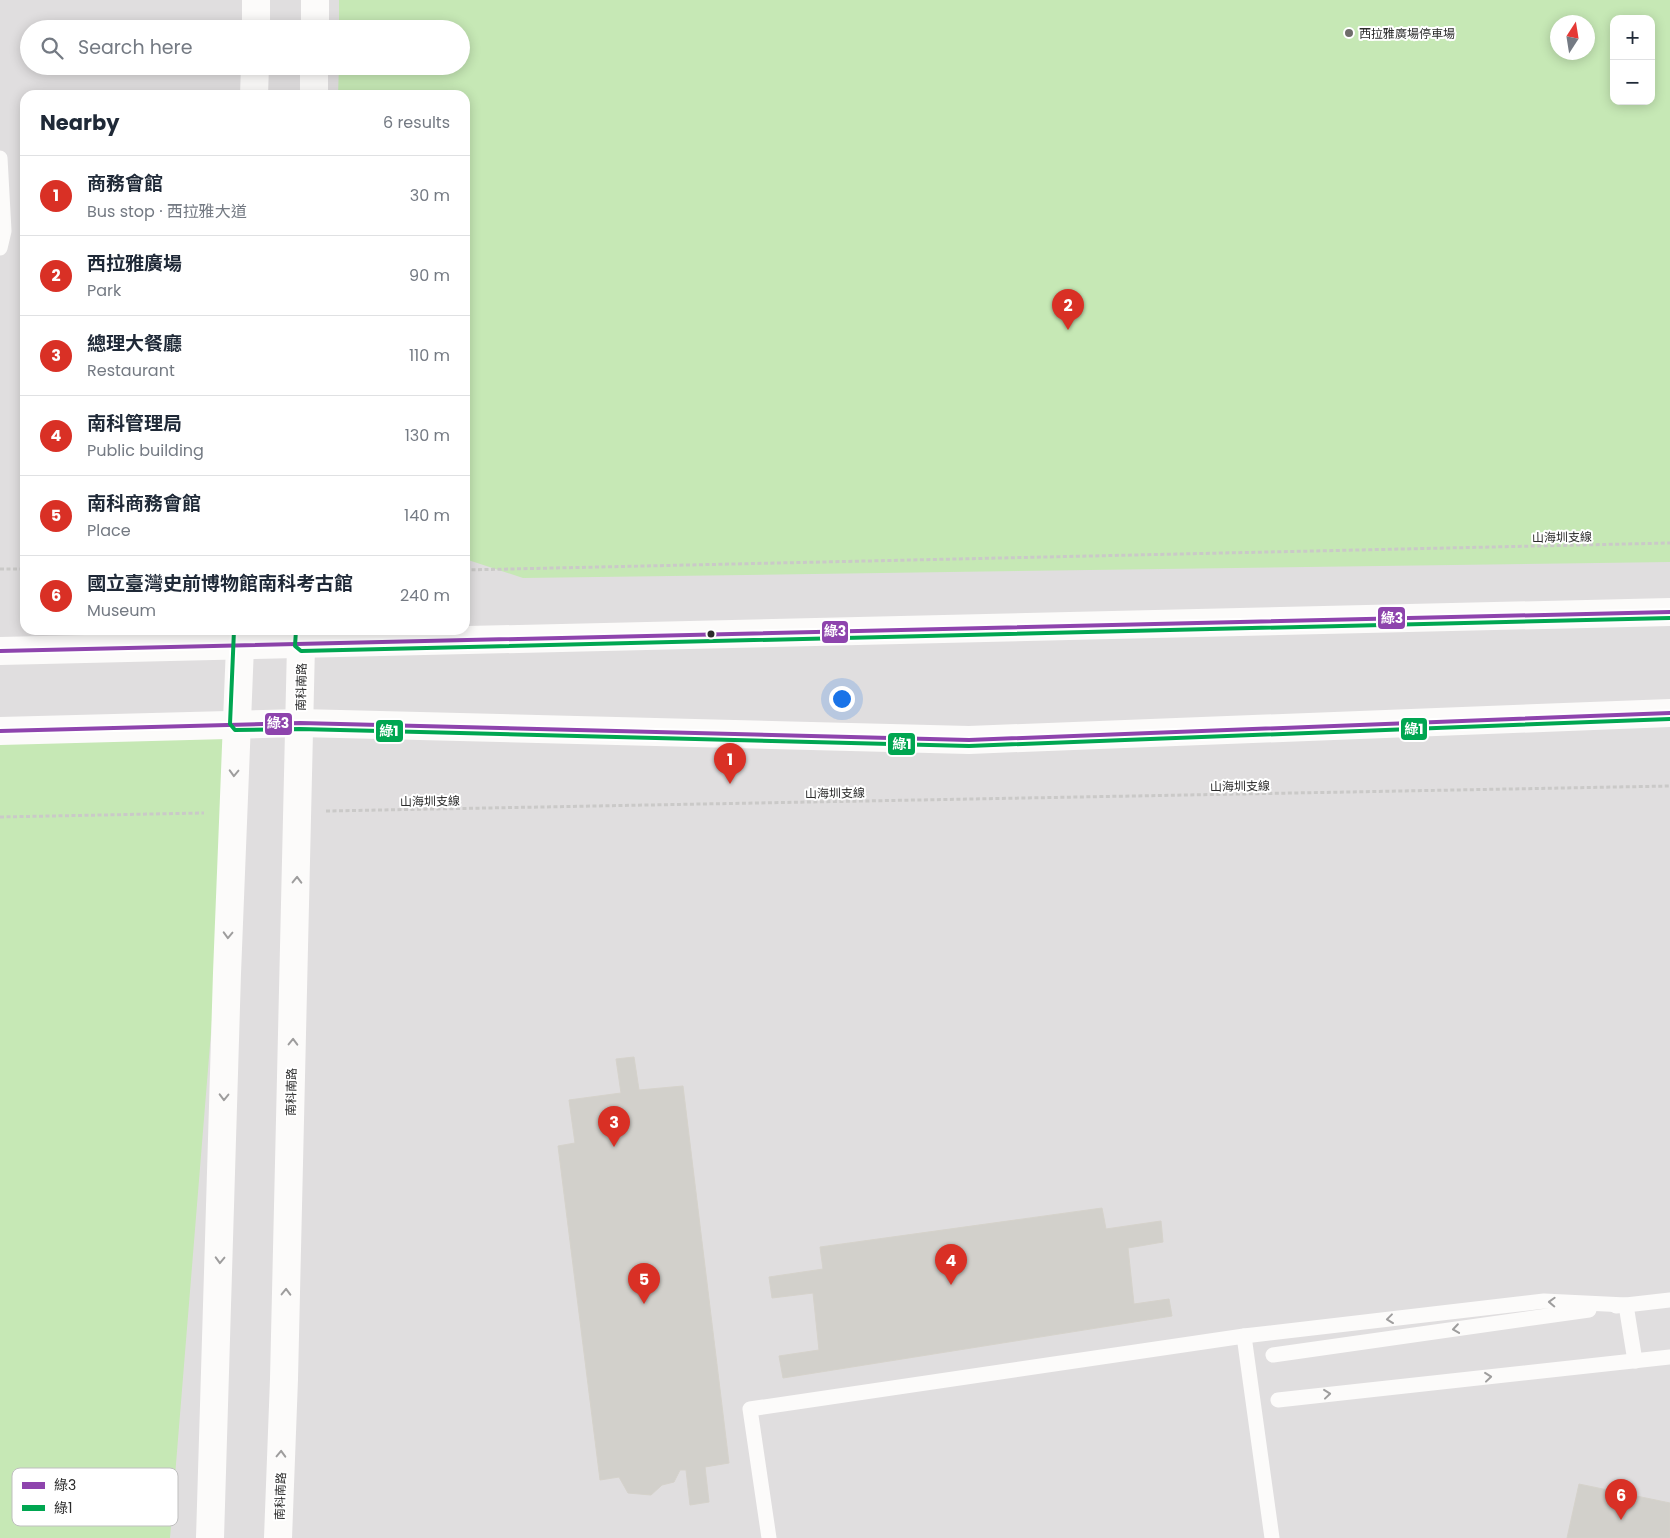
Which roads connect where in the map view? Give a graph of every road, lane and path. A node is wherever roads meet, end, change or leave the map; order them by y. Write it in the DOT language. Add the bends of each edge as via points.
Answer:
graph roads {
  1 [pos="256,0"];
  2 [pos="316,0"];
  3 [pos="256,20"];
  4 [pos="315,20"];
  5 [pos="255,75"];
  6 [pos="314,75"];
  7 [pos="254,90"];
  8 [pos="314,90"];
  9 [pos="0,158"];
  10 [pos="0,248"];
  11 [pos="1670,543"];
  12 [pos="0,569"];
  13 [pos="20,569"];
  14 [pos="470,570"];
  15 [pos="1670,612"];
  16 [pos="470,634"];
  17 [pos="411,635"];
  18 [pos="302,637"];
  19 [pos="240,638"];
  20 [pos="0,650"];
  21 [pos="1670,712"];
  22 [pos="300,723"];
  23 [pos="236,724"];
  24 [pos="0,731"];
  25 [pos="1670,786"];
  26 [pos="317,811"];
  27 [pos="208,813"];
  28 [pos="0,817"];
  29 [pos="1670,1300"];
  30 [pos="1626,1305"];
  31 [pos="1244,1336"];
  32 [pos="1273,1354"];
  33 [pos="1670,1357"];
  34 [pos="1635,1361"];
  35 [pos="1278,1400"];
  36 [pos="210,1538"];
  37 [pos="278,1538"];
  38 [pos="768,1538"];
  39 [pos="1272,1538"];
  1 -- 3 [label="street"];
  2 -- 4 [label="street"];
  5 -- 7 [label="street"];
  6 -- 8 [label="street"];
  9 -- 10 [label="lane" via="4,231"];
  11 -- 14 [label="path, 山海圳支線"];
  12 -- 13 [label="path"];
  15 -- 16 [label="street"];
  17 -- 18 [label="street"];
  18 -- 19 [label="street"];
  18 -- 22 [label="street, 南科南路"];
  19 -- 20 [label="street"];
  19 -- 23 [label="street"];
  21 -- 22 [label="street" via="969,740"];
  22 -- 23 [label="street"];
  37 -- 22 [label="street, 南科南路, one-way"];
  23 -- 24 [label="street"];
  23 -- 36 [label="street, one-way"];
  25 -- 26 [label="path, 山海圳支線"];
  27 -- 28 [label="path"];
  29 -- 30 [label="lane"];
  30 -- 31 [label="lane, one-way" via="1544,1301"];
  30 -- 32 [label="lane, one-way"];
  30 -- 34 [label="lane"];
  31 -- 38 [label="lane" via="750,1409"];
  31 -- 39 [label="lane"];
  33 -- 34 [label="lane"];
  35 -- 34 [label="lane, one-way"];
}
